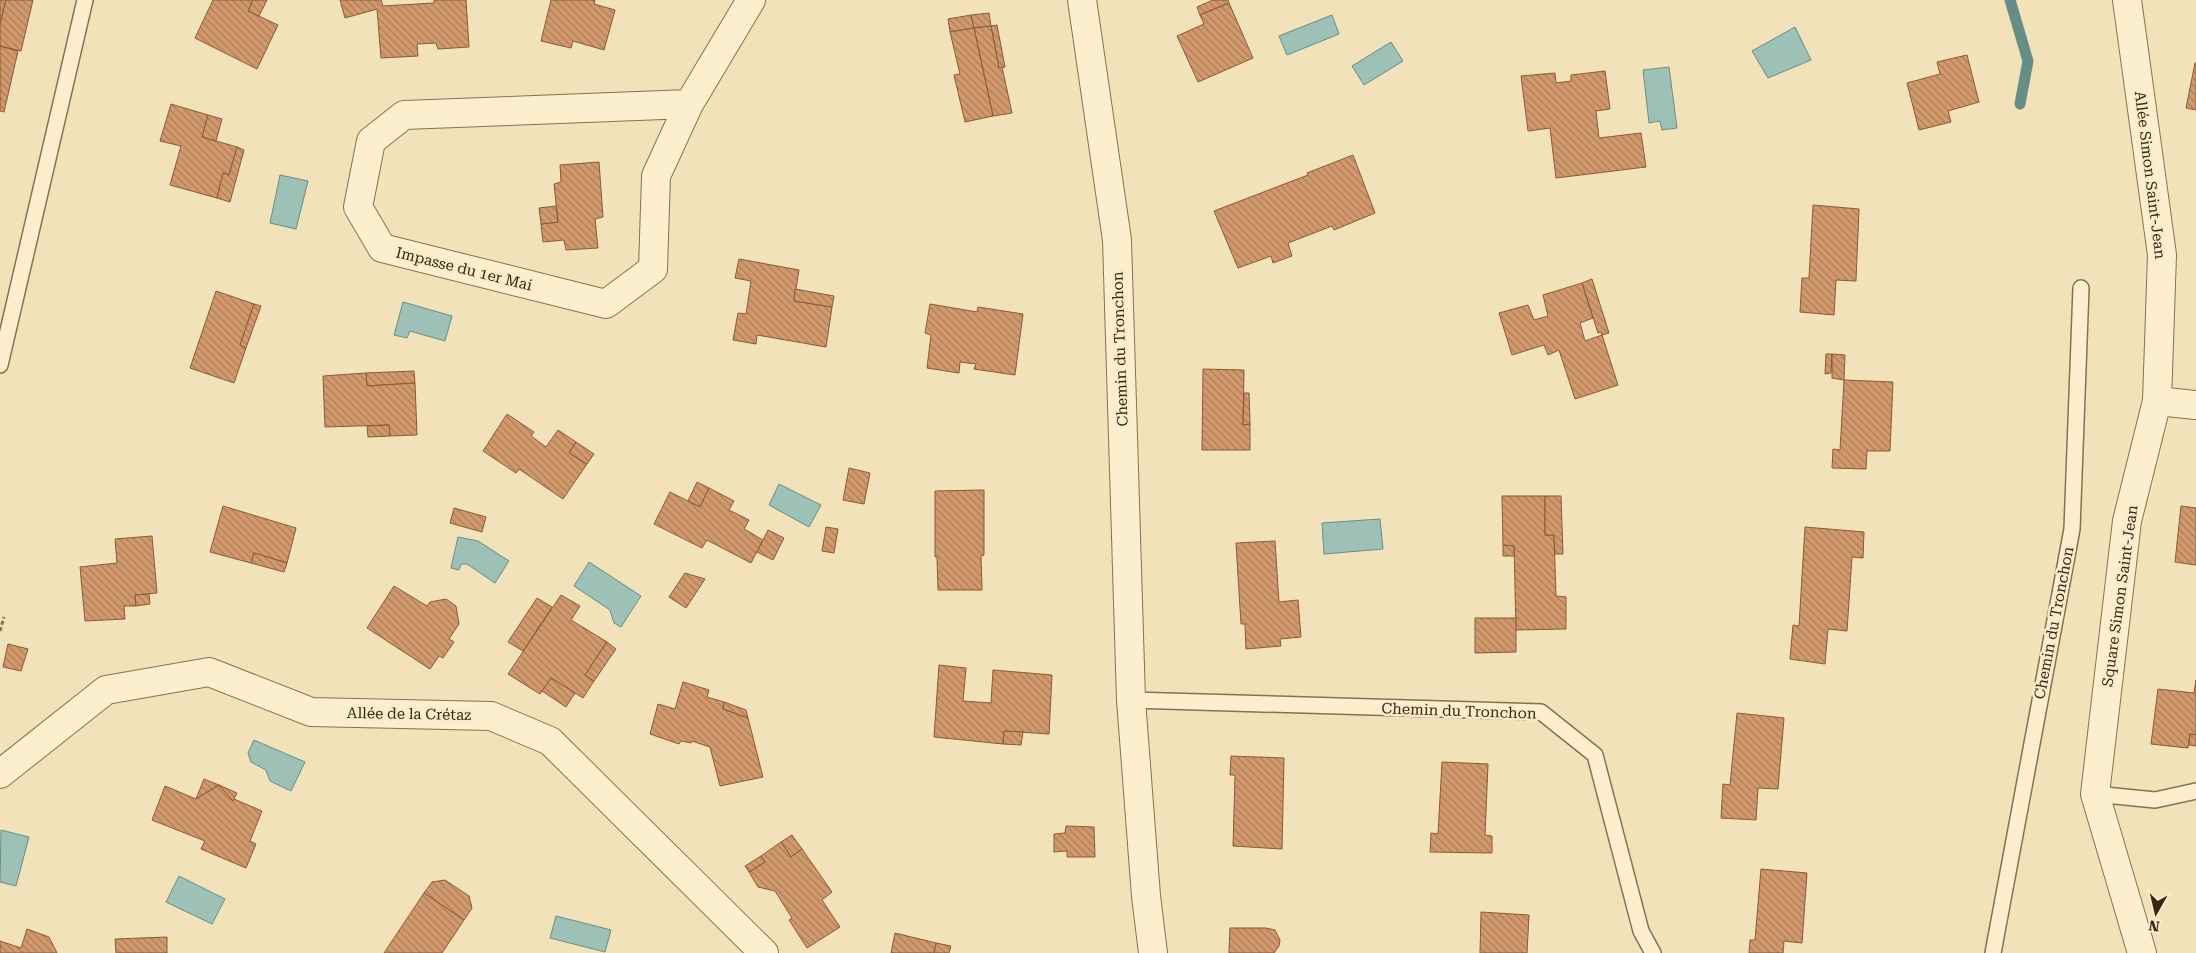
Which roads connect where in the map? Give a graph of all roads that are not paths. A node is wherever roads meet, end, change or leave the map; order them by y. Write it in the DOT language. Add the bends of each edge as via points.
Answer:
graph roads {
  1 [pos="85,0"];
  2 [pos="751,0"];
  3 [pos="1082,0"];
  4 [pos="2127,0"];
  5 [pos="689,104"];
  6 [pos="2081,288"];
  7 [pos="0,365"];
  8 [pos="2157,401"];
  9 [pos="2196,404"];
  10 [pos="1131,700"];
  11 [pos="0,774"];
  12 [pos="2196,791"];
  13 [pos="2095,794"];
  14 [pos="764,953"];
  15 [pos="1153,953"];
  16 [pos="1654,953"];
  17 [pos="1993,953"];
  18 [pos="2142,953"];
  1 -- 7 [label="lane"];
  2 -- 5 [label="street, Impasse du 1er Mai"];
  3 -- 10 [label="street, Chemin du Tronchon" via="1117,240"];
  4 -- 8 [label="street, Allée Simon Saint-Jean" via="2162,254"];
  5 -- 5 [label="street, Impasse du 1er Mai" via="404,116 371,141 358,207 382,248 606,304 653,269 656,176"];
  6 -- 17 [label="lane, Chemin du Tronchon" via="2072,529"];
  8 -- 9 [label="street"];
  8 -- 13 [label="street, Square Simon Saint-Jean" via="2127,521"];
  10 -- 15 [label="street, Chemin du Tronchon"];
  10 -- 16 [label="lane, Chemin du Tronchon" via="1540,712 1596,755 1641,931"];
  11 -- 14 [label="street, Allée de la Crétaz" via="106,690 209,672 311,712 491,716 550,741"];
  12 -- 13 [label="lane" via="2155,800"];
  13 -- 18 [label="street, Square Simon Saint-Jean"];
}
